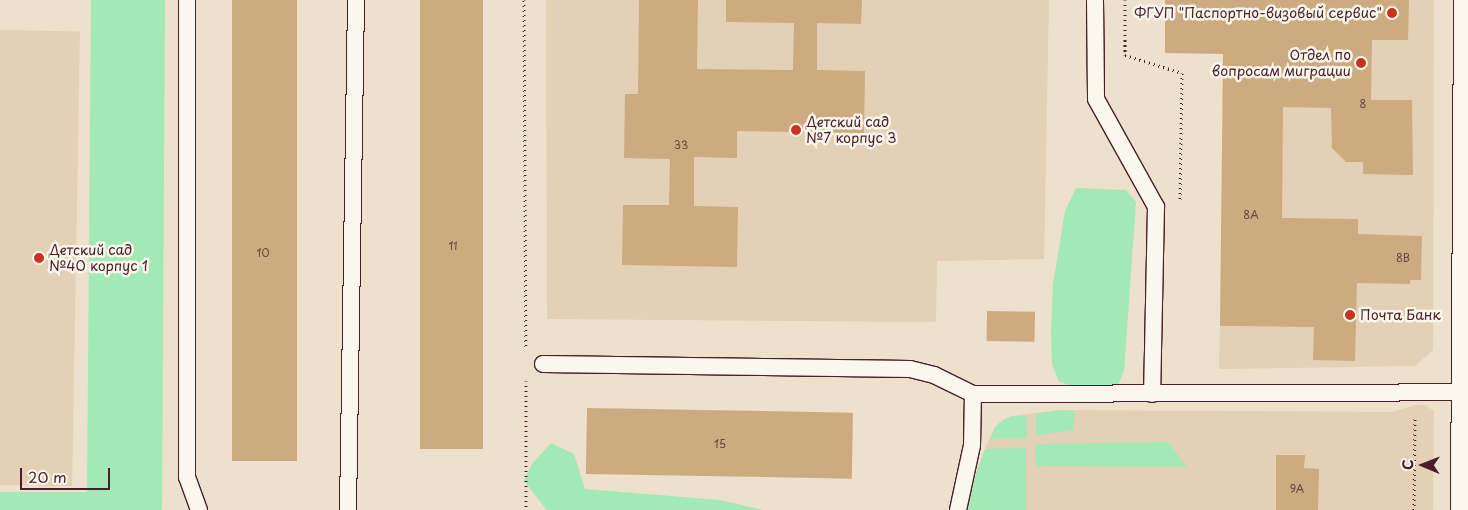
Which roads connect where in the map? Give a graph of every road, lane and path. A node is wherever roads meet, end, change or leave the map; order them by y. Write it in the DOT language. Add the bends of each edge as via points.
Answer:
graph roads {
  1 [pos="187,0"];
  2 [pos="356,0"];
  3 [pos="524,0"];
  4 [pos="1094,0"];
  5 [pos="1468,0"];
  6 [pos="1468,155"];
  7 [pos="1426,318"];
  8 [pos="1434,318"];
  9 [pos="526,355"];
  10 [pos="543,364"];
  11 [pos="526,375"];
  12 [pos="1465,392"];
  13 [pos="973,394"];
  14 [pos="1152,394"];
  15 [pos="1415,415"];
  16 [pos="199,510"];
  17 [pos="348,510"];
  18 [pos="526,510"];
  19 [pos="958,510"];
  20 [pos="1414,510"];
  21 [pos="1465,510"];
  1 -- 16 [label="lane" via="187,478"];
  2 -- 17 [label="lane"];
  3 -- 9 [label="path"];
  4 -- 14 [label="lane" via="1096,99 1156,207"];
  5 -- 6 [label="main road"];
  6 -- 12 [label="main road"];
  7 -- 8 [label="path"];
  10 -- 13 [label="lane" via="910,369 934,375"];
  11 -- 18 [label="path"];
  12 -- 14 [label="lane"];
  12 -- 21 [label="main road"];
  13 -- 14 [label="lane"];
  13 -- 19 [label="lane" via="972,445"];
  15 -- 20 [label="path"];
}
